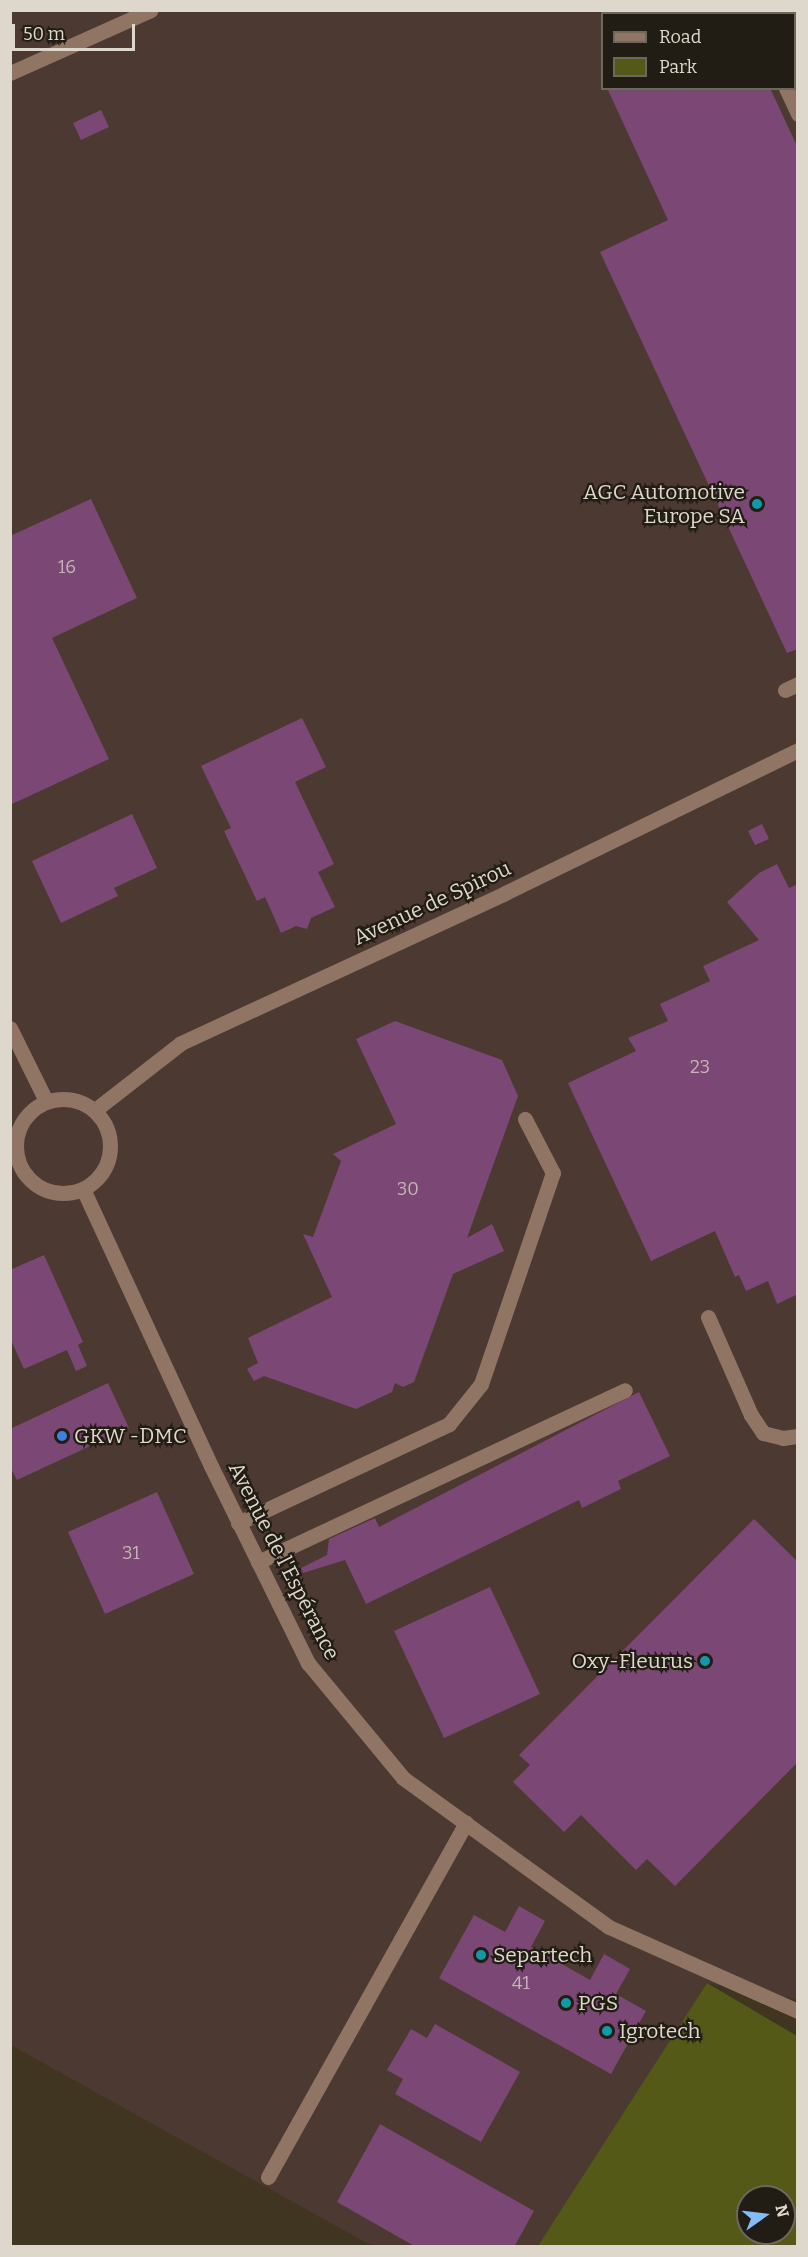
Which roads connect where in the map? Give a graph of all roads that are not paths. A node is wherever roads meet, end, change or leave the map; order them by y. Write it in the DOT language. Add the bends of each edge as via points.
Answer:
graph roads {
  1 [pos="151,10"];
  2 [pos="10,73"];
  3 [pos="787,90"];
  4 [pos="798,114"];
  5 [pos="798,750"];
  6 [pos="10,1028"];
  7 [pos="46,1101"];
  8 [pos="95,1110"];
  9 [pos="525,1119"];
  10 [pos="13,1142"];
  11 [pos="16,1167"];
  12 [pos="83,1189"];
  13 [pos="708,1317"];
  14 [pos="625,1390"];
  15 [pos="798,1436"];
  16 [pos="238,1523"];
  17 [pos="258,1563"];
  18 [pos="466,1823"];
  19 [pos="798,2011"];
  20 [pos="268,2177"];
  1 -- 2 [label="street"];
  3 -- 4 [label="street"];
  5 -- 8 [label="street, Avenue de Spirou" via="505,893 181,1043"];
  6 -- 7 [label="street"];
  7 -- 8 [label="street" via="72,1099"];
  7 -- 10 [label="street" via="26,1117"];
  8 -- 12 [label="street" via="104,1123 110,1153 101,1174"];
  9 -- 16 [label="street" via="553,1173 481,1384 449,1424"];
  10 -- 11 [label="street"];
  11 -- 12 [label="street" via="49,1191 70,1193"];
  12 -- 16 [label="street, Avenue de l'Espérance"];
  13 -- 15 [label="street" via="751,1415 763,1433 783,1438"];
  14 -- 17 [label="street"];
  16 -- 17 [label="street, Avenue de l'Espérance"];
  17 -- 18 [label="street, Avenue de l'Espérance" via="308,1663 403,1778"];
  18 -- 19 [label="street, Avenue de l'Espérance" via="609,1927"];
  18 -- 20 [label="street"];
}
